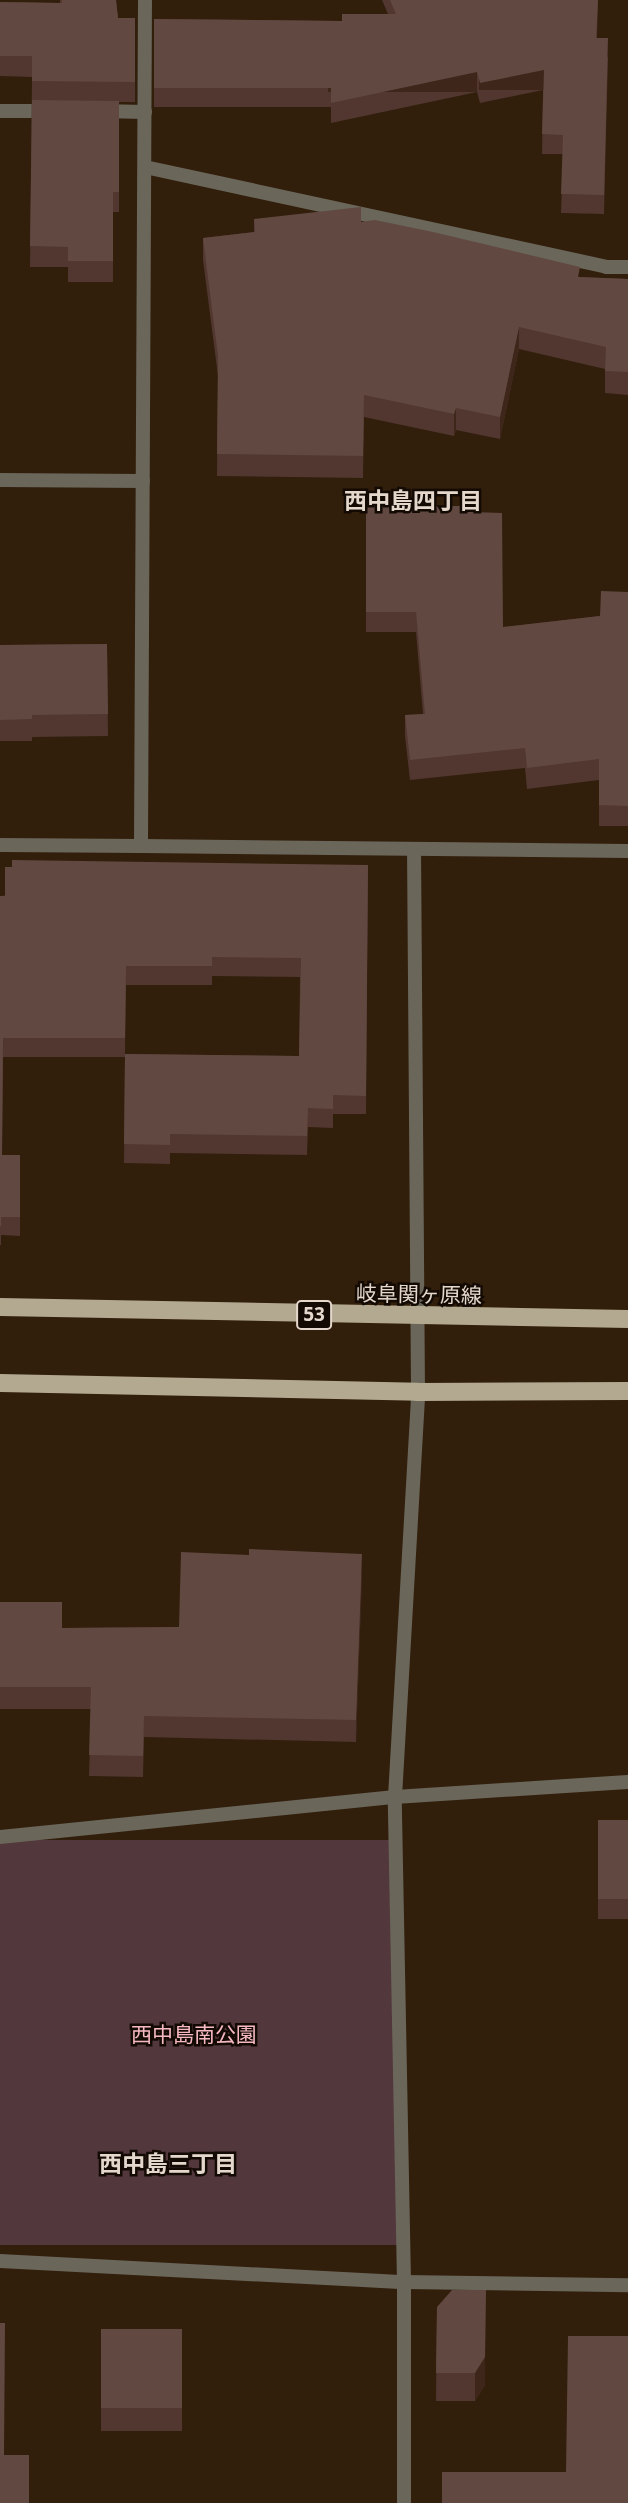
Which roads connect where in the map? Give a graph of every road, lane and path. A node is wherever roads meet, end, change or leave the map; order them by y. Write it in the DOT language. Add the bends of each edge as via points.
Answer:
graph roads {
  1 [pos="145,0"];
  2 [pos="0,111"];
  3 [pos="145,112"];
  4 [pos="145,166"];
  5 [pos="628,267"];
  6 [pos="0,480"];
  7 [pos="143,481"];
  8 [pos="0,845"];
  9 [pos="141,846"];
  10 [pos="414,849"];
  11 [pos="628,851"];
  12 [pos="0,1307"];
  13 [pos="419,1317"];
  14 [pos="628,1320"];
  15 [pos="0,1383"];
  16 [pos="628,1391"];
  17 [pos="418,1392"];
  18 [pos="628,1782"];
  19 [pos="395,1797"];
  20 [pos="0,1837"];
  21 [pos="0,2261"];
  22 [pos="404,2282"];
  23 [pos="628,2285"];
  24 [pos="404,2503"];
  1 -- 3 [label="street"];
  2 -- 3 [label="street"];
  3 -- 4 [label="street"];
  4 -- 5 [label="street" via="606,267"];
  4 -- 7 [label="street"];
  6 -- 7 [label="street"];
  7 -- 9 [label="street"];
  8 -- 9 [label="street"];
  9 -- 10 [label="street"];
  10 -- 11 [label="street"];
  10 -- 13 [label="street"];
  12 -- 13 [label="main road, 岐阜関ヶ原線 / 53"];
  13 -- 14 [label="main road, 岐阜関ヶ原線 / 53"];
  13 -- 17 [label="street"];
  15 -- 17 [label="main road"];
  16 -- 17 [label="main road"];
  17 -- 19 [label="street"];
  18 -- 19 [label="street"];
  19 -- 20 [label="street"];
  19 -- 22 [label="street"];
  21 -- 22 [label="street"];
  22 -- 23 [label="street"];
  22 -- 24 [label="street"];
}
